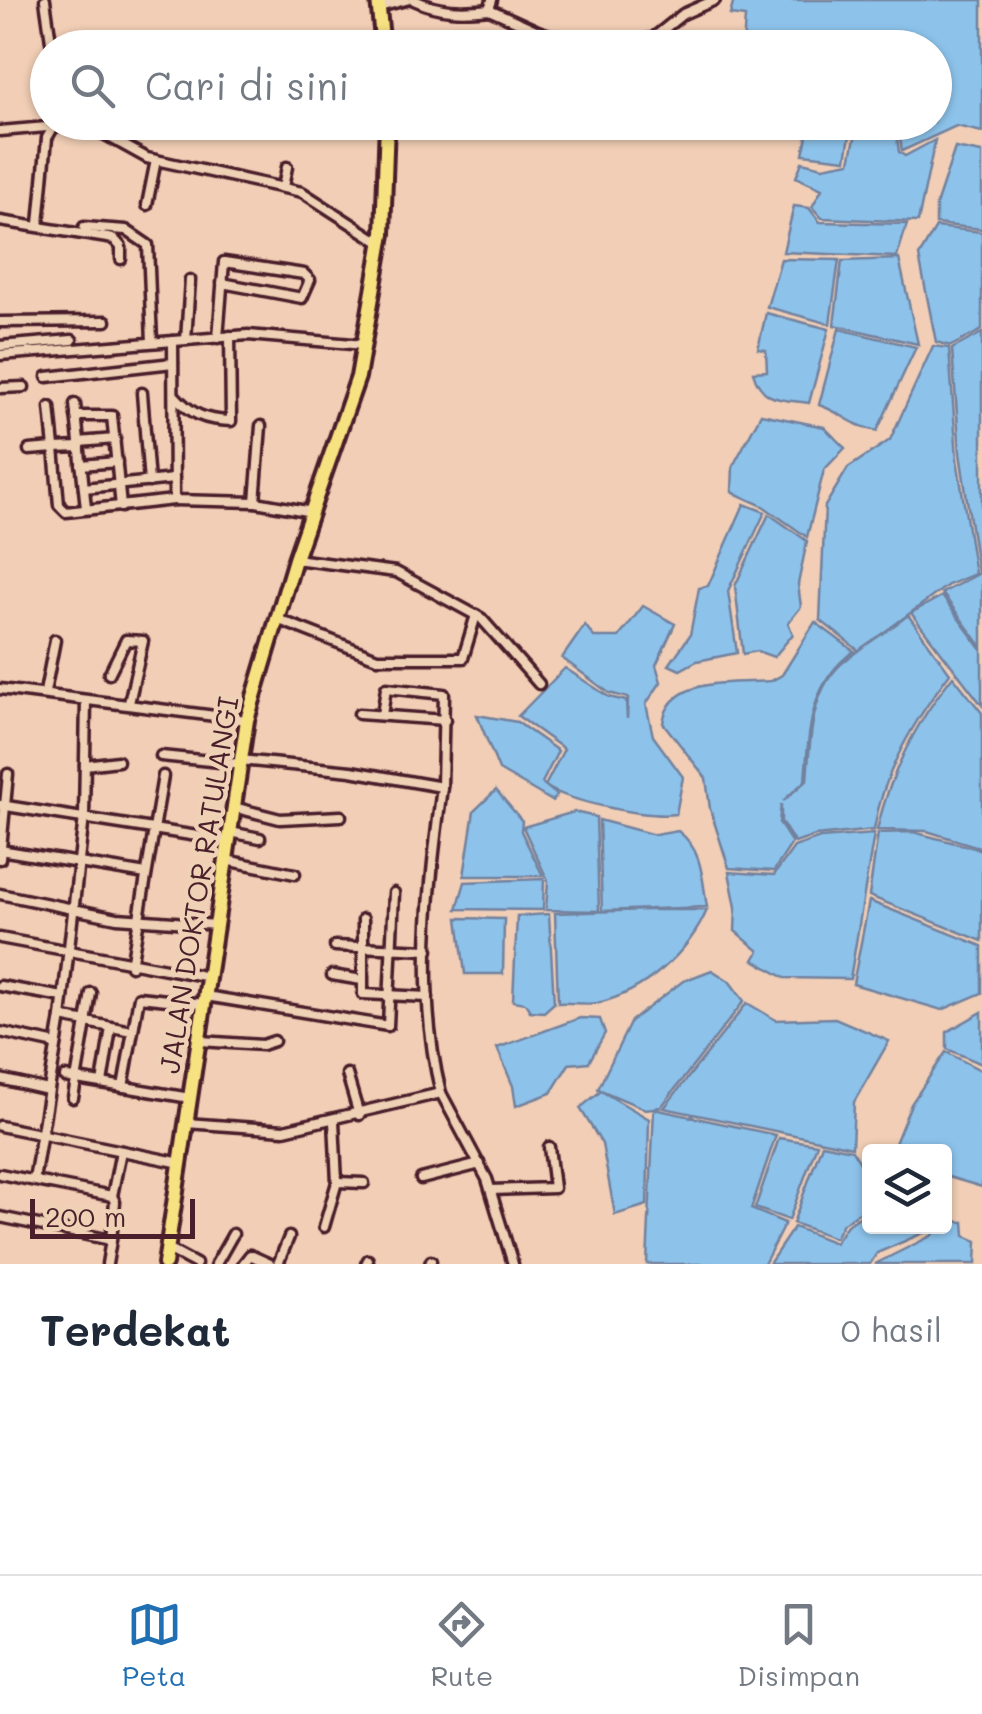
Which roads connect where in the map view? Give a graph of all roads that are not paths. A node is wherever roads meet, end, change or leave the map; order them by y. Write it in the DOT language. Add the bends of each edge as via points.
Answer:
graph roads {
  1 [pos="45,0"];
  2 [pos="406,0"];
  3 [pos="414,0"];
  4 [pos="715,0"];
  5 [pos="378,4"];
  6 [pos="490,4"];
  7 [pos="49,30"];
  8 [pos="381,30"];
  9 [pos="536,30"];
  10 [pos="663,30"];
  11 [pos="30,127"];
  12 [pos="0,131"];
  13 [pos="46,140"];
  14 [pos="116,140"];
  15 [pos="386,140"];
  16 [pos="156,160"];
  17 [pos="287,167"];
  18 [pos="284,184"];
  19 [pos="147,205"];
  20 [pos="0,221"];
  21 [pos="39,224"];
  22 [pos="84,227"];
  23 [pos="383,232"];
  24 [pos="121,258"];
  25 [pos="190,280"];
  26 [pos="222,283"];
  27 [pos="73,320"];
  28 [pos="106,320"];
  29 [pos="0,322"];
  30 [pos="230,336"];
  31 [pos="218,338"];
  32 [pos="186,340"];
  33 [pos="173,341"];
  34 [pos="152,342"];
  35 [pos="72,344"];
  36 [pos="0,346"];
  37 [pos="365,346"];
  38 [pos="0,356"];
  39 [pos="173,364"];
  40 [pos="46,377"];
  41 [pos="24,386"];
  42 [pos="0,388"];
  43 [pos="142,393"];
  44 [pos="174,395"];
  45 [pos="75,404"];
  46 [pos="50,407"];
  47 [pos="76,416"];
  48 [pos="262,426"];
  49 [pos="115,439"];
  50 [pos="79,444"];
  51 [pos="54,448"];
  52 [pos="28,450"];
  53 [pos="117,462"];
  54 [pos="81,465"];
  55 [pos="174,479"];
  56 [pos="149,482"];
  57 [pos="119,485"];
  58 [pos="84,488"];
  59 [pos="174,500"];
  60 [pos="255,502"];
  61 [pos="121,507"];
  62 [pos="86,508"];
  63 [pos="312,512"];
  64 [pos="295,559"];
  65 [pos="476,615"];
  66 [pos="276,619"];
  67 [pos="55,640"];
  68 [pos="109,674"];
  69 [pos="539,684"];
  70 [pos="0,688"];
  71 [pos="45,692"];
  72 [pos="86,701"];
  73 [pos="129,703"];
  74 [pos="360,714"];
  75 [pos="382,716"];
  76 [pos="247,720"];
  77 [pos="445,720"];
  78 [pos="161,756"];
  79 [pos="118,761"];
  80 [pos="240,762"];
  81 [pos="86,765"];
  82 [pos="8,774"];
  83 [pos="164,776"];
  84 [pos="442,788"];
  85 [pos="3,805"];
  86 [pos="233,807"];
  87 [pos="341,816"];
  88 [pos="84,818"];
  89 [pos="153,830"];
  90 [pos="229,836"];
  91 [pos="260,838"];
  92 [pos="0,851"];
  93 [pos="0,859"];
  94 [pos="226,860"];
  95 [pos="78,862"];
  96 [pos="146,874"];
  97 [pos="296,874"];
  98 [pos="394,893"];
  99 [pos="0,894"];
  100 [pos="71,907"];
  101 [pos="138,918"];
  102 [pos="362,919"];
  103 [pos="217,925"];
  104 [pos="0,938"];
  105 [pos="335,946"];
  106 [pos="362,949"];
  107 [pos="392,950"];
  108 [pos="428,950"];
  109 [pos="67,953"];
  110 [pos="131,966"];
  111 [pos="332,975"];
  112 [pos="209,978"];
  113 [pos="362,980"];
  114 [pos="0,986"];
  115 [pos="91,993"];
  116 [pos="63,997"];
  117 [pos="391,998"];
  118 [pos="428,998"];
  119 [pos="205,1000"];
  120 [pos="61,1017"];
  121 [pos="87,1024"];
  122 [pos="110,1028"];
  123 [pos="132,1030"];
  124 [pos="0,1032"];
  125 [pos="200,1040"];
  126 [pos="274,1040"];
  127 [pos="56,1044"];
  128 [pos="348,1074"];
  129 [pos="0,1078"];
  130 [pos="65,1078"];
  131 [pos="75,1079"];
  132 [pos="102,1084"];
  133 [pos="122,1088"];
  134 [pos="48,1090"];
  135 [pos="441,1093"];
  136 [pos="73,1098"];
  137 [pos="190,1098"];
  138 [pos="359,1115"];
  139 [pos="186,1122"];
  140 [pos="334,1122"];
  141 [pos="0,1126"];
  142 [pos="40,1134"];
  143 [pos="549,1147"];
  144 [pos="121,1151"];
  145 [pos="181,1163"];
  146 [pos="480,1164"];
  147 [pos="0,1174"];
  148 [pos="421,1178"];
  149 [pos="34,1180"];
  150 [pos="337,1182"];
  151 [pos="364,1183"];
  152 [pos="491,1190"];
  153 [pos="112,1196"];
  154 [pos="0,1217"];
  155 [pos="324,1227"];
  156 [pos="233,1234"];
  157 [pos="289,1236"];
  158 [pos="111,1240"];
  159 [pos="168,1248"];
  160 [pos="107,1264"];
  161 [pos="165,1264"];
  162 [pos="196,1264"];
  163 [pos="216,1264"];
  164 [pos="243,1264"];
  165 [pos="270,1264"];
  166 [pos="278,1264"];
  167 [pos="513,1264"];
  1 -- 7 [label="street"];
  2 -- 5 [label="street"];
  3 -- 6 [label="street" via="452,12"];
  4 -- 10 [label="street"];
  5 -- 8 [label="highway"];
  6 -- 9 [label="street"];
  11 -- 12 [label="street"];
  13 -- 21 [label="street"];
  14 -- 16 [label="street"];
  15 -- 23 [label="highway, JALAN DOKTOR RATULANGI"];
  16 -- 18 [label="street"];
  16 -- 19 [label="street"];
  17 -- 18 [label="street"];
  18 -- 23 [label="street"];
  20 -- 21 [label="street"];
  21 -- 24 [label="street" via="114,238"];
  22 -- 34 [label="street" via="126,230 148,245"];
  23 -- 37 [label="highway, JALAN DOKTOR RATULANGI"];
  25 -- 32 [label="street"];
  26 -- 26 [label="street" via="226,262 310,280 302,298"];
  26 -- 31 [label="street"];
  27 -- 28 [label="street"];
  27 -- 29 [label="street"];
  27 -- 35 [label="street"];
  30 -- 31 [label="street"];
  30 -- 37 [label="street"];
  30 -- 44 [label="street" via="230,421 206,420"];
  31 -- 32 [label="street"];
  32 -- 33 [label="street"];
  33 -- 34 [label="street"];
  33 -- 39 [label="street"];
  34 -- 35 [label="street"];
  35 -- 36 [label="street"];
  35 -- 38 [label="street"];
  37 -- 63 [label="highway, JALAN DOKTOR RATULANGI"];
  39 -- 40 [label="street"];
  39 -- 44 [label="street"];
  41 -- 42 [label="street"];
  43 -- 56 [label="street"];
  44 -- 55 [label="street"];
  45 -- 47 [label="street"];
  46 -- 51 [label="street"];
  47 -- 49 [label="street" via="112,416"];
  47 -- 50 [label="street"];
  48 -- 60 [label="street"];
  49 -- 50 [label="street"];
  49 -- 53 [label="street"];
  50 -- 51 [label="street"];
  50 -- 54 [label="street"];
  51 -- 52 [label="street"];
  51 -- 62 [label="street" via="61,510"];
  53 -- 54 [label="street"];
  53 -- 57 [label="street"];
  54 -- 58 [label="street"];
  55 -- 56 [label="street"];
  55 -- 59 [label="street"];
  56 -- 57 [label="street"];
  57 -- 58 [label="street"];
  57 -- 61 [label="street"];
  58 -- 62 [label="street"];
  59 -- 60 [label="street"];
  59 -- 61 [label="street"];
  60 -- 63 [label="street"];
  61 -- 62 [label="street"];
  63 -- 64 [label="highway, JALAN DOKTOR RATULANGI"];
  64 -- 65 [label="street" via="389,569"];
  64 -- 66 [label="highway, JALAN DOKTOR RATULANGI"];
  65 -- 66 [label="street" via="463,658 377,658"];
  65 -- 69 [label="street"];
  66 -- 76 [label="highway, JALAN DOKTOR RATULANGI"];
  67 -- 71 [label="street"];
  68 -- 73 [label="street" via="126,640 142,640"];
  70 -- 71 [label="street"];
  71 -- 72 [label="street"];
  72 -- 73 [label="street"];
  72 -- 81 [label="street"];
  73 -- 76 [label="street"];
  74 -- 75 [label="street"];
  75 -- 77 [label="street"];
  75 -- 77 [label="street" via="386,688 444,694"];
  76 -- 80 [label="highway, JALAN DOKTOR RATULANGI"];
  77 -- 84 [label="street"];
  78 -- 80 [label="street"];
  79 -- 81 [label="street"];
  80 -- 84 [label="street" via="351,771"];
  80 -- 86 [label="highway, JALAN DOKTOR RATULANGI"];
  81 -- 88 [label="street"];
  82 -- 85 [label="street"];
  83 -- 89 [label="street"];
  84 -- 108 [label="street"];
  85 -- 88 [label="street"];
  85 -- 92 [label="street"];
  86 -- 87 [label="street" via="277,818"];
  86 -- 90 [label="highway, JALAN DOKTOR RATULANGI"];
  88 -- 89 [label="street"];
  88 -- 95 [label="street"];
  89 -- 90 [label="street"];
  89 -- 96 [label="street"];
  90 -- 91 [label="street"];
  90 -- 94 [label="highway, JALAN DOKTOR RATULANGI"];
  92 -- 93 [label="street"];
  92 -- 95 [label="street"];
  94 -- 97 [label="street"];
  94 -- 103 [label="highway, JALAN DOKTOR RATULANGI"];
  95 -- 96 [label="street"];
  95 -- 100 [label="street"];
  96 -- 101 [label="street"];
  98 -- 107 [label="street"];
  99 -- 100 [label="street"];
  100 -- 101 [label="street"];
  100 -- 109 [label="street"];
  101 -- 103 [label="street"];
  101 -- 110 [label="street"];
  102 -- 106 [label="street"];
  103 -- 112 [label="highway, JALAN DOKTOR RATULANGI"];
  104 -- 109 [label="street"];
  105 -- 106 [label="street"];
  106 -- 107 [label="street"];
  106 -- 113 [label="street"];
  107 -- 108 [label="street"];
  107 -- 117 [label="street"];
  108 -- 118 [label="street"];
  109 -- 110 [label="street"];
  109 -- 116 [label="street"];
  110 -- 112 [label="street"];
  111 -- 113 [label="street"];
  112 -- 119 [label="highway, JALAN DOKTOR RATULANGI"];
  113 -- 117 [label="street" via="366,997"];
  114 -- 116 [label="street"];
  115 -- 121 [label="street"];
  116 -- 120 [label="street"];
  117 -- 118 [label="street"];
  117 -- 119 [label="street" via="386,1026"];
  118 -- 135 [label="street"];
  119 -- 123 [label="street" via="141,996"];
  119 -- 125 [label="highway, JALAN DOKTOR RATULANGI"];
  120 -- 121 [label="street"];
  120 -- 127 [label="street"];
  121 -- 122 [label="street"];
  121 -- 131 [label="street"];
  122 -- 123 [label="street"];
  122 -- 132 [label="street"];
  123 -- 133 [label="street"];
  124 -- 127 [label="street"];
  125 -- 126 [label="street"];
  125 -- 137 [label="highway, JALAN DOKTOR RATULANGI"];
  127 -- 134 [label="street"];
  128 -- 138 [label="street"];
  129 -- 134 [label="street"];
  130 -- 131 [label="street"];
  131 -- 132 [label="street"];
  131 -- 136 [label="street"];
  132 -- 133 [label="street"];
  133 -- 137 [label="street"];
  134 -- 142 [label="street"];
  135 -- 138 [label="street"];
  135 -- 146 [label="street"];
  137 -- 139 [label="highway, JALAN DOKTOR RATULANGI"];
  138 -- 140 [label="street"];
  139 -- 140 [label="street" via="284,1130"];
  139 -- 145 [label="highway, JALAN DOKTOR RATULANGI"];
  140 -- 150 [label="street"];
  141 -- 142 [label="street"];
  142 -- 144 [label="street"];
  142 -- 149 [label="street"];
  143 -- 152 [label="street" via="554,1188"];
  144 -- 145 [label="street"];
  144 -- 153 [label="street"];
  145 -- 159 [label="highway, JALAN DOKTOR RATULANGI"];
  146 -- 148 [label="street"];
  146 -- 152 [label="street"];
  147 -- 149 [label="street"];
  149 -- 153 [label="street"];
  150 -- 151 [label="street"];
  150 -- 155 [label="street"];
  152 -- 167 [label="street"];
  153 -- 158 [label="street"];
  154 -- 158 [label="street"];
  156 -- 163 [label="street"];
  157 -- 166 [label="street"];
  158 -- 160 [label="street"];
  159 -- 161 [label="highway, JALAN DOKTOR RATULANGI"];
  159 -- 162 [label="street"];
  164 -- 165 [label="street" via="248,1255"];
}
